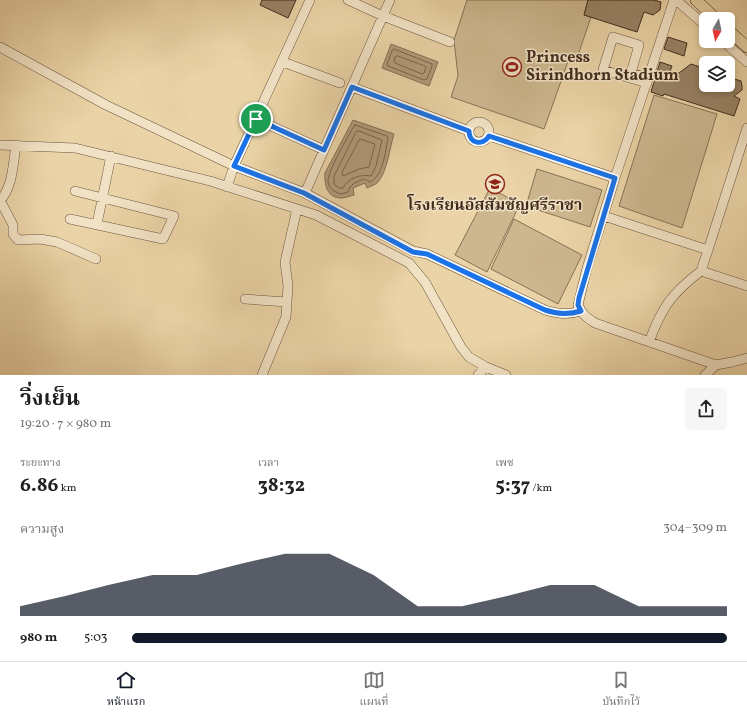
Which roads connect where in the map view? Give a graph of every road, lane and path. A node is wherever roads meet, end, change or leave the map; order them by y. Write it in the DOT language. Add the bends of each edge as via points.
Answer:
graph roads {
  1 [pos="310,0"];
  2 [pos="348,0"];
  3 [pos="390,0"];
  4 [pos="675,0"];
  5 [pos="696,0"];
  6 [pos="709,12"];
  7 [pos="383,16"];
  8 [pos="699,20"];
  9 [pos="735,36"];
  10 [pos="450,42"];
  11 [pos="0,47"];
  12 [pos="747,47"];
  13 [pos="731,48"];
  14 [pos="283,62"];
  15 [pos="747,62"];
  16 [pos="647,81"];
  17 [pos="340,83"];
  18 [pos="352,87"];
  19 [pos="256,119"];
  20 [pos="747,128"];
  21 [pos="469,131"];
  22 [pos="489,136"];
  23 [pos="0,145"];
  24 [pos="16,146"];
  25 [pos="324,150"];
  26 [pos="112,156"];
  27 [pos="737,159"];
  28 [pos="747,162"];
  29 [pos="234,166"];
  30 [pos="615,178"];
  31 [pos="227,187"];
  32 [pos="75,191"];
  33 [pos="304,193"];
  34 [pos="103,197"];
  35 [pos="0,200"];
  36 [pos="297,209"];
  37 [pos="604,216"];
  38 [pos="70,219"];
  39 [pos="98,224"];
  40 [pos="708,250"];
  41 [pos="96,259"];
  42 [pos="701,271"];
  43 [pos="747,286"];
  44 [pos="245,299"];
  45 [pos="287,302"];
  46 [pos="581,311"];
  47 [pos="649,342"];
  48 [pos="747,358"];
  49 [pos="716,365"];
  50 [pos="486,367"];
  51 [pos="262,375"];
  52 [pos="478,375"];
  53 [pos="506,375"];
  54 [pos="705,375"];
  1 -- 14 [label="street"];
  2 -- 7 [label="street"];
  3 -- 7 [label="street"];
  4 -- 8 [label="street"];
  4 -- 16 [label="street"];
  5 -- 6 [label="main road"];
  7 -- 10 [label="street"];
  7 -- 18 [label="street"];
  9 -- 12 [label="main road"];
  11 -- 29 [label="street" via="106,105"];
  13 -- 15 [label="street"];
  14 -- 17 [label="street"];
  14 -- 19 [label="street"];
  16 -- 16 [label="street" via="603,70 613,37 639,45 631,73"];
  16 -- 30 [label="street"];
  18 -- 21 [label="street"];
  18 -- 25 [label="street"];
  19 -- 25 [label="street"];
  19 -- 29 [label="street"];
  20 -- 27 [label="street"];
  21 -- 22 [label="street" via="470,138 479,143"];
  21 -- 22 [label="street" via="475,122 482,122 490,129"];
  22 -- 30 [label="street"];
  23 -- 24 [label="street"];
  24 -- 26 [label="street" via="75,148"];
  24 -- 35 [label="street" via="10,183 6,194"];
  25 -- 33 [label="street"];
  26 -- 31 [label="street"];
  26 -- 34 [label="street"];
  27 -- 28 [label="street"];
  27 -- 40 [label="street"];
  29 -- 31 [label="street"];
  29 -- 33 [label="street"];
  30 -- 37 [label="street"];
  31 -- 36 [label="street"];
  32 -- 34 [label="street"];
  33 -- 46 [label="street" via="413,252 427,254 545,310 564,315"];
  34 -- 39 [label="street"];
  34 -- 39 [label="street" via="174,216 163,239"];
  35 -- 41 [label="street" via="13,225 13,234 18,240 40,239 57,242"];
  36 -- 45 [label="street" via="285,262"];
  36 -- 50 [label="street" via="316,215 409,263 425,282 461,347 470,357"];
  37 -- 40 [label="street"];
  37 -- 46 [label="street" via="579,298 578,305"];
  38 -- 39 [label="street"];
  40 -- 42 [label="street"];
  42 -- 43 [label="street"];
  42 -- 47 [label="street" via="688,280 667,304"];
  44 -- 45 [label="street"];
  45 -- 51 [label="street" via="286,317"];
  46 -- 47 [label="street" via="595,323"];
  47 -- 49 [label="street"];
  48 -- 49 [label="street"];
  49 -- 54 [label="street"];
  50 -- 52 [label="street"];
  50 -- 53 [label="street"];
}
